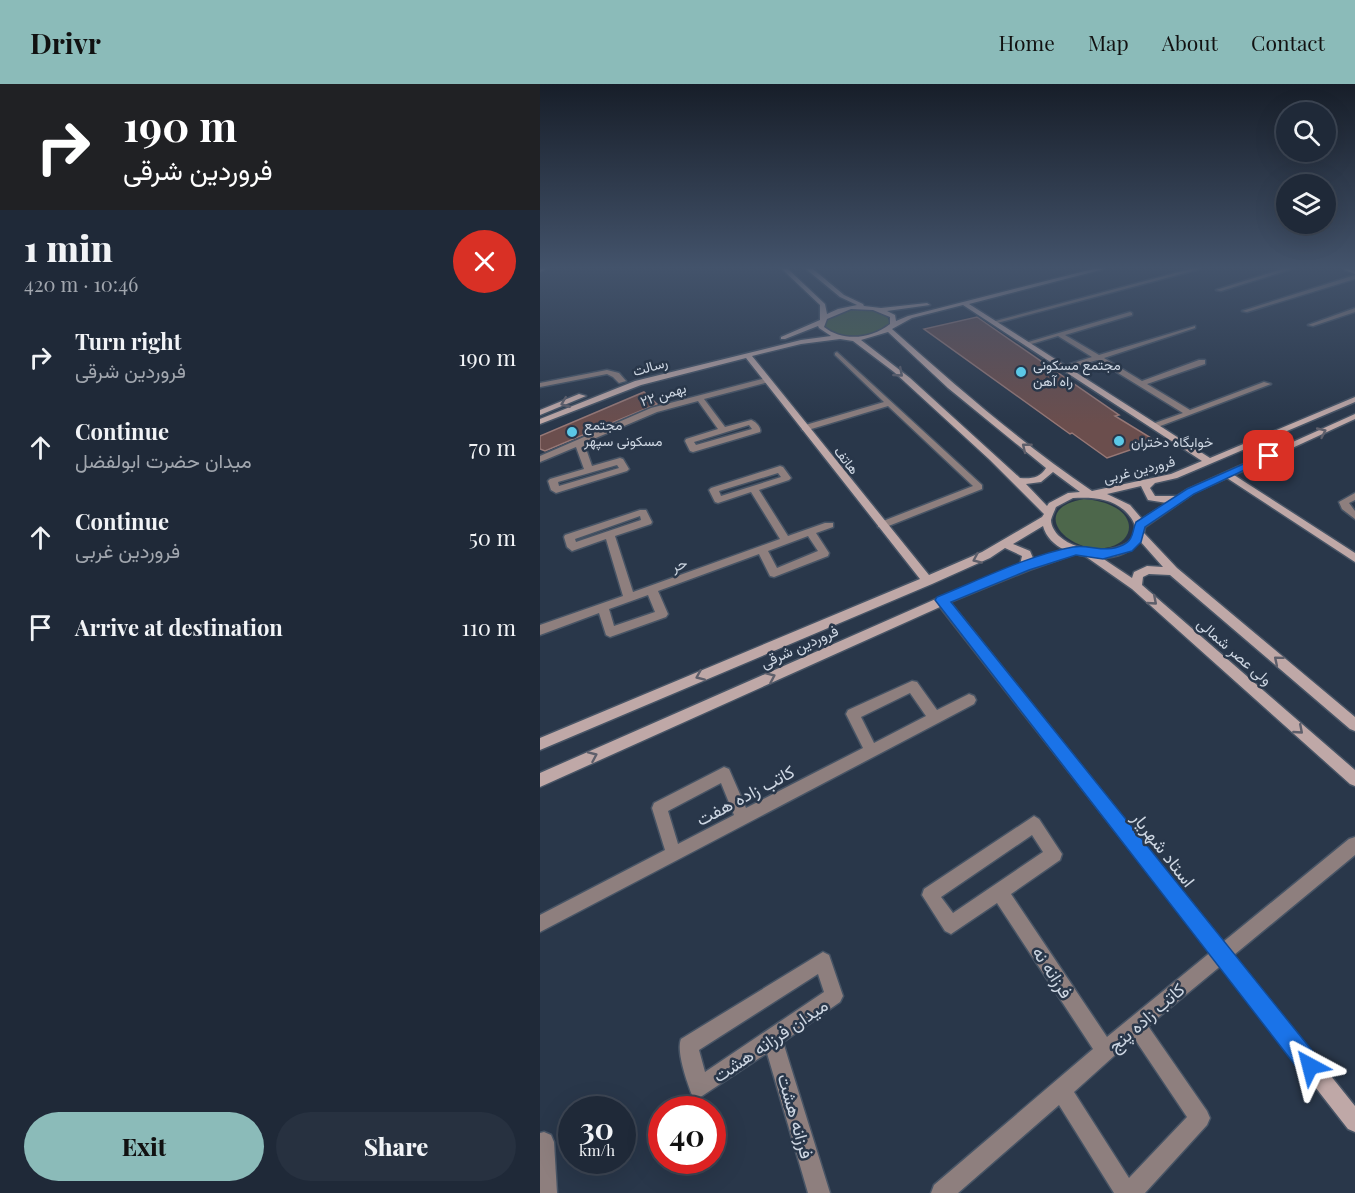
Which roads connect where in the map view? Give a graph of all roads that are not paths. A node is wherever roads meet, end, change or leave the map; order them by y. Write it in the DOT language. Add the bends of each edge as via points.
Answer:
graph roads {
  1 [pos="822,320"];
  2 [pos="821,321"];
  3 [pos="891,321"];
  4 [pos="902,321"];
  5 [pos="999,321"];
  6 [pos="1106,321"];
  7 [pos="1323,321"];
  8 [pos="994,322"];
  9 [pos="1311,325"];
  10 [pos="890,327"];
  11 [pos="1193,327"];
  12 [pos="1059,334"];
  13 [pos="842,337"];
  14 [pos="853,338"];
  15 [pos="1028,343"];
  16 [pos="837,354"];
  17 [pos="747,355"];
  18 [pos="1098,358"];
  19 [pos="1202,362"];
  20 [pos="1066,368"];
  21 [pos="766,380"];
  22 [pos="622,381"];
  23 [pos="1141,384"];
  24 [pos="1267,384"];
  25 [pos="540,386"];
  26 [pos="699,397"];
  27 [pos="1355,399"];
  28 [pos="889,403"];
  29 [pos="540,413"];
  30 [pos="1189,413"];
  31 [pos="1355,416"];
  32 [pos="540,422"];
  33 [pos="1155,426"];
  34 [pos="805,428"];
  35 [pos="723,430"];
  36 [pos="579,442"];
  37 [pos="540,459"];
  38 [pos="1209,461"];
  39 [pos="1051,467"];
  40 [pos="589,470"];
  41 [pos="1228,475"];
  42 [pos="1019,481"];
  43 [pos="1151,482"];
  44 [pos="754,489"];
  45 [pos="1093,494"];
  46 [pos="1355,496"];
  47 [pos="1180,499"];
  48 [pos="1046,516"];
  49 [pos="1355,516"];
  50 [pos="829,525"];
  51 [pos="882,525"];
  52 [pos="1139,530"];
  53 [pos="810,532"];
  54 [pos="610,535"];
  55 [pos="786,541"];
  56 [pos="1007,545"];
  57 [pos="762,550"];
  58 [pos="1075,550"];
  59 [pos="1089,554"];
  60 [pos="1355,558"];
  61 [pos="1025,567"];
  62 [pos="1173,571"];
  63 [pos="928,581"];
  64 [pos="1136,586"];
  65 [pos="652,590"];
  66 [pos="629,598"];
  67 [pos="942,600"];
  68 [pos="603,608"];
  69 [pos="540,630"];
  70 [pos="969,700"];
  71 [pos="934,718"];
  72 [pos="1355,725"];
  73 [pos="540,744"];
  74 [pos="871,751"];
  75 [pos="1355,779"];
  76 [pos="540,780"];
  77 [pos="743,818"];
  78 [pos="1355,845"];
  79 [pos="674,854"];
  80 [pos="1000,892"];
  81 [pos="540,924"];
  82 [pos="1221,953"];
  83 [pos="1136,1024"];
  84 [pos="773,1039"];
  85 [pos="1106,1052"];
  86 [pos="1061,1090"];
  87 [pos="1355,1122"];
  88 [pos="540,1145"];
  89 [pos="546,1193"];
  90 [pos="819,1193"];
  91 [pos="942,1193"];
  92 [pos="1126,1193"];
  93 [pos="1130,1193"];
  1 -- 13 [label="main road" via="825,332"];
  2 -- 22 [label="main road, رسالت" via="795,335"];
  3 -- 10 [label="main road"];
  4 -- 10 [label="main road"];
  5 -- 8 [label="street"];
  6 -- 12 [label="street"];
  7 -- 9 [label="street"];
  8 -- 15 [label="main road"];
  10 -- 14 [label="main road" via="867,337"];
  39 -- 10 [label="main road, one-way" via="896,339"];
  11 -- 18 [label="street"];
  12 -- 15 [label="street"];
  12 -- 18 [label="street"];
  13 -- 14 [label="main road, رسالت"];
  13 -- 17 [label="main road, رسالت"];
  14 -- 42 [label="main road, one-way" via="881,357"];
  15 -- 20 [label="main road"];
  16 -- 28 [label="street"];
  17 -- 21 [label="main road, هاتف"];
  17 -- 32 [label="main road, رسالت" via="638,383"];
  18 -- 20 [label="street"];
  18 -- 23 [label="street"];
  19 -- 23 [label="street"];
  20 -- 33 [label="main road"];
  21 -- 26 [label="street, ۲۲ بهمن"];
  21 -- 34 [label="main road, هاتف"];
  22 -- 25 [label="street" via="607,372"];
  22 -- 29 [label="main road, رسالت, one-way"];
  23 -- 30 [label="street"];
  24 -- 30 [label="street"];
  26 -- 35 [label="street"];
  26 -- 36 [label="street, ۲۲ بهمن" via="654,410"];
  27 -- 38 [label="main road, فروردین غربی"];
  28 -- 34 [label="street"];
  28 -- 51 [label="street" via="979,488"];
  30 -- 33 [label="street"];
  41 -- 31 [label="main road, one-way"];
  33 -- 38 [label="main road"];
  34 -- 51 [label="main road, هاتف"];
  35 -- 35 [label="street" via="712,434 689,441 693,449 758,430 751,422"];
  36 -- 37 [label="street, ۲۲ بهمن"];
  36 -- 40 [label="street"];
  38 -- 43 [label="main road, فروردین غربی"];
  39 -- 42 [label="main road" via="1041,479"];
  39 -- 45 [label="main road"];
  40 -- 40 [label="street" via="553,481 556,490 624,469 620,461"];
  41 -- 47 [label="main road"];
  41 -- 60 [label="main road"];
  42 -- 48 [label="main road"];
  43 -- 45 [label="main road, فروردین غربی"];
  43 -- 47 [label="main road" via="1145,487 1151,498"];
  44 -- 44 [label="street" via="718,500 714,490 780,469 786,478"];
  44 -- 55 [label="street"];
  45 -- 48 [label="main road" via="1060,499"];
  45 -- 52 [label="main road" via="1129,509"];
  46 -- 49 [label="street" via="1344,502"];
  47 -- 52 [label="main road"];
  48 -- 56 [label="main road, فروردین شرقی"];
  48 -- 58 [label="main road" via="1054,537"];
  50 -- 53 [label="street, حر"];
  51 -- 63 [label="main road, هاتف"];
  52 -- 59 [label="main road" via="1135,542 1127,548 1103,555"];
  52 -- 62 [label="main road, ولی عصر شمالی"];
  53 -- 55 [label="street, حر"];
  53 -- 57 [label="street" via="824,553 774,573"];
  54 -- 54 [label="street" via="572,547 569,537 643,512 647,522"];
  54 -- 66 [label="street"];
  55 -- 57 [label="street, حر"];
  56 -- 61 [label="main road" via="1026,554"];
  56 -- 63 [label="main road, فروردین شرقی, one-way"];
  57 -- 65 [label="street, حر"];
  58 -- 59 [label="main road"];
  58 -- 61 [label="main road, فروردین شرقی"];
  59 -- 64 [label="main road, ولی عصر شمالی"];
  61 -- 67 [label="main road, فروردین شرقی"];
  62 -- 64 [label="main road" via="1148,570 1138,575"];
  72 -- 62 [label="main road, ولی عصر شمالی, one-way"];
  63 -- 73 [label="main road, فروردین شرقی, one-way"];
  64 -- 75 [label="main road, ولی عصر شمالی, one-way"];
  65 -- 66 [label="street, حر"];
  65 -- 68 [label="street" via="662,614 610,632"];
  66 -- 68 [label="street, حر"];
  76 -- 67 [label="main road, فروردین شرقی, one-way"];
  67 -- 82 [label="main road, استاد شهریار"];
  68 -- 69 [label="street, حر"];
  70 -- 71 [label="street, کاتب زاده هفت"];
  71 -- 74 [label="street, کاتب زاده هفت"];
  71 -- 74 [label="street" via="912,686 853,714"];
  74 -- 77 [label="street, کاتب زاده هفت"];
  77 -- 79 [label="street, کاتب زاده هفت"];
  77 -- 79 [label="street" via="724,774 659,808"];
  78 -- 82 [label="street, کاتب زاده پنج"];
  79 -- 81 [label="street, کاتب زاده هفت"];
  80 -- 80 [label="street" via="1054,854 1034,824 930,895 951,925"];
  80 -- 85 [label="street, فرزانه نه"];
  82 -- 83 [label="street, کاتب زاده پنج"];
  82 -- 87 [label="main road, استاد شهریار"];
  83 -- 85 [label="street, کاتب زاده پنج"];
  83 -- 93 [label="street" via="1200,1118"];
  84 -- 84 [label="street, میدان فرزانه هشت" via="834,996 823,961 688,1046 699,1088"];
  84 -- 90 [label="street, فرزانه هشت"];
  85 -- 86 [label="street, کاتب زاده پنج"];
  86 -- 91 [label="street, کاتب زاده پنج"];
  86 -- 92 [label="street"];
  88 -- 89 [label="street" via="544,1142"];
}
